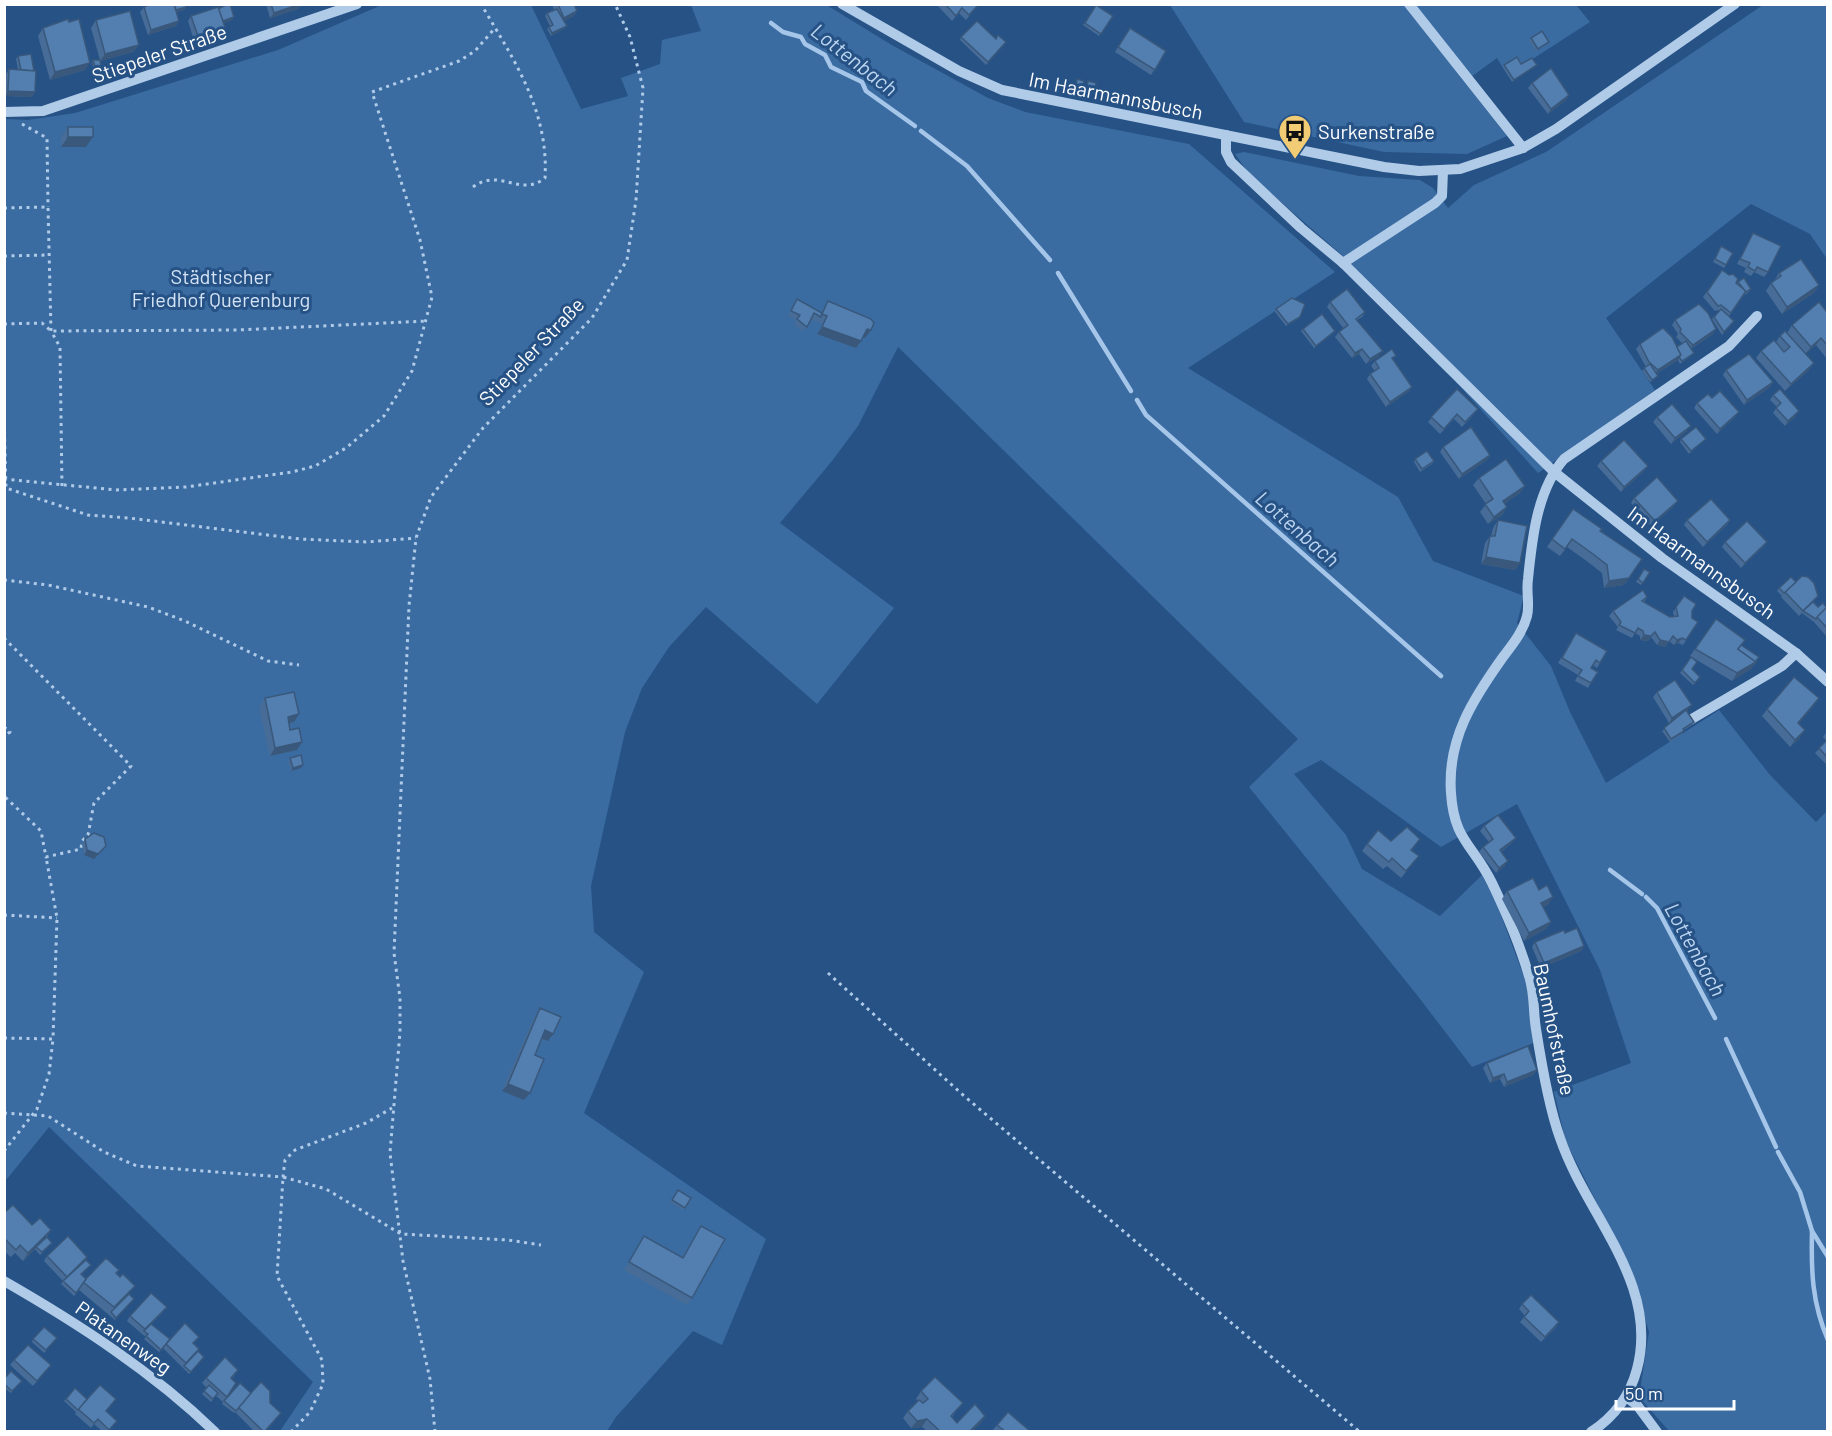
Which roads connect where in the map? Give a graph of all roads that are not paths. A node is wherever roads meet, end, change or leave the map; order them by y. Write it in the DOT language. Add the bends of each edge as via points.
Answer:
graph roads {
  1 [pos="357,4"];
  2 [pos="842,4"];
  3 [pos="1409,4"];
  4 [pos="1736,4"];
  5 [pos="9,115"];
  6 [pos="1226,135"];
  7 [pos="1523,148"];
  8 [pos="1443,171"];
  9 [pos="1343,263"];
  10 [pos="1757,316"];
  11 [pos="1553,471"];
  12 [pos="1796,653"];
  13 [pos="1827,682"];
  14 [pos="1690,720"];
  15 [pos="4,1281"];
  16 [pos="1626,1397"];
  17 [pos="215,1431"];
  18 [pos="1591,1431"];
  19 [pos="1657,1431"];
  1 -- 5 [label="street, Stiepeler Straße" via="51,109"];
  2 -- 6 [label="street, Im Haarmannsbusch" via="987,85"];
  3 -- 7 [label="street"];
  4 -- 7 [label="street"];
  6 -- 8 [label="street" via="1384,167"];
  6 -- 9 [label="street, Im Haarmannsbusch" via="1226,152 1231,162"];
  7 -- 8 [label="street" via="1476,166"];
  8 -- 9 [label="street" via="1442,196 1435,203"];
  9 -- 11 [label="street, Im Haarmannsbusch"];
  10 -- 11 [label="street" via="1729,346 1564,459"];
  11 -- 12 [label="street, Im Haarmannsbusch" via="1662,558"];
  11 -- 16 [label="street, Baumhofstraße" via="1545,484 1534,539 1527,582 1527,618 1464,717 1452,756 1451,793 1458,832 1492,883 1529,976 1559,1137 1631,1281 1643,1331 1640,1360"];
  12 -- 13 [label="street, Im Haarmannsbusch"];
  12 -- 14 [label="street" via="1782,666"];
  15 -- 17 [label="street, Platanenweg" via="50,1307 145,1372"];
  16 -- 18 [label="street, Baumhofstraße" via="1616,1411"];
  16 -- 19 [label="street" via="1637,1404"];
}
